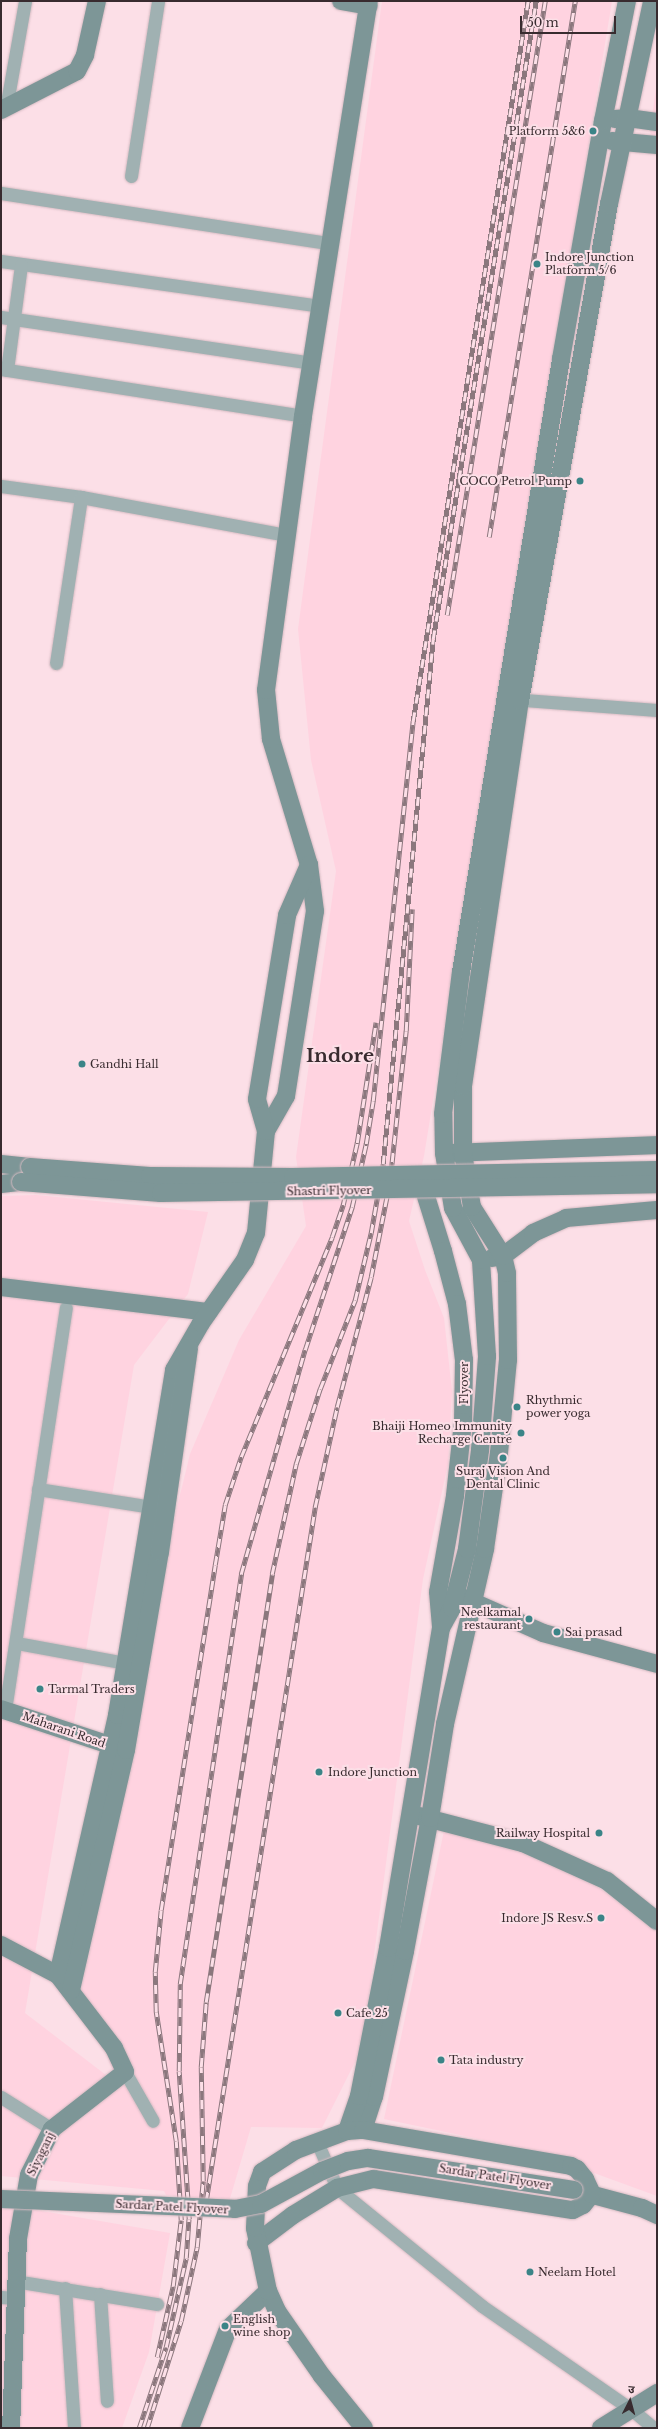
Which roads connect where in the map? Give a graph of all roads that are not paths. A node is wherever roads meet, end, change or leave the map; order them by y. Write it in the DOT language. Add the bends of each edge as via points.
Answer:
graph roads {
  1 [pos="25,1"];
  2 [pos="97,1"];
  3 [pos="158,1"];
  4 [pos="341,1"];
  5 [pos="626,1"];
  6 [pos="652,1"];
  7 [pos="369,3"];
  8 [pos="3,109"];
  9 [pos="628,118"];
  10 [pos="603,121"];
  11 [pos="657,122"];
  12 [pos="623,140"];
  13 [pos="599,143"];
  14 [pos="657,145"];
  15 [pos="131,176"];
  16 [pos="1,193"];
  17 [pos="329,243"];
  18 [pos="1,261"];
  19 [pos="21,265"];
  20 [pos="320,306"];
  21 [pos="8,318"];
  22 [pos="311,363"];
  23 [pos="4,370"];
  24 [pos="303,416"];
  25 [pos="1,486"];
  26 [pos="81,497"];
  27 [pos="286,535"];
  28 [pos="56,663"];
  29 [pos="513,700"];
  30 [pos="657,710"];
  31 [pos="309,865"];
  32 [pos="458,1057"];
  33 [pos="266,1131"];
  34 [pos="657,1144"];
  35 [pos="444,1153"];
  36 [pos="463,1153"];
  37 [pos="1,1164"];
  38 [pos="657,1170"];
  39 [pos="1,1184"];
  40 [pos="657,1184"];
  41 [pos="424,1190"];
  42 [pos="657,1210"];
  43 [pos="503,1256"];
  44 [pos="481,1260"];
  45 [pos="1,1287"];
  46 [pos="1,1298"];
  47 [pos="66,1308"];
  48 [pos="204,1318"];
  49 [pos="189,1345"];
  50 [pos="38,1489"];
  51 [pos="152,1507"];
  52 [pos="439,1586"];
  53 [pos="456,1595"];
  54 [pos="474,1602"];
  55 [pos="441,1628"];
  56 [pos="17,1643"];
  57 [pos="124,1663"];
  58 [pos="657,1664"];
  59 [pos="3,1709"];
  60 [pos="118,1748"];
  61 [pos="412,1814"];
  62 [pos="430,1818"];
  63 [pos="657,1921"];
  64 [pos="3,1950"];
  65 [pos="58,1975"];
  66 [pos="71,1990"];
  67 [pos="125,2072"];
  68 [pos="1,2097"];
  69 [pos="153,2121"];
  70 [pos="52,2130"];
  71 [pos="355,2131"];
  72 [pos="317,2142"];
  73 [pos="337,2188"];
  74 [pos="592,2194"];
  75 [pos="1,2199"];
  76 [pos="657,2215"];
  77 [pos="256,2243"];
  78 [pos="65,2288"];
  79 [pos="268,2291"];
  80 [pos="10,2292"];
  81 [pos="100,2294"];
  82 [pos="156,2304"];
  83 [pos="657,2393"];
  84 [pos="107,2401"];
  85 [pos="631,2409"];
  86 [pos="11,2428"];
  87 [pos="74,2428"];
  88 [pos="190,2428"];
  89 [pos="364,2428"];
  90 [pos="601,2428"];
  91 [pos="654,2428"];
  1 -- 8 [label="street"];
  2 -- 8 [label="street" via="85,55 77,71"];
  3 -- 15 [label="street"];
  4 -- 7 [label="street"];
  5 -- 10 [label="street"];
  6 -- 9 [label="street"];
  7 -- 17 [label="street"];
  9 -- 10 [label="street"];
  9 -- 11 [label="street"];
  9 -- 12 [label="street"];
  10 -- 13 [label="street"];
  12 -- 13 [label="street"];
  12 -- 14 [label="street"];
  12 -- 29 [label="street"];
  13 -- 29 [label="street"];
  16 -- 17 [label="street"];
  17 -- 20 [label="street"];
  18 -- 19 [label="street"];
  19 -- 20 [label="street"];
  19 -- 21 [label="street"];
  20 -- 22 [label="street"];
  21 -- 22 [label="street"];
  21 -- 23 [label="street"];
  22 -- 24 [label="street"];
  23 -- 24 [label="street"];
  24 -- 27 [label="street"];
  25 -- 26 [label="street"];
  26 -- 27 [label="street"];
  26 -- 28 [label="street"];
  27 -- 31 [label="street" via="266,690 272,739"];
  29 -- 30 [label="street"];
  29 -- 32 [label="street"];
  31 -- 33 [label="street" via="314,919 286,1096"];
  31 -- 33 [label="street" via="287,915 258,1092 257,1099"];
  32 -- 35 [label="street" via="443,1114"];
  32 -- 36 [label="street" via="463,1086"];
  33 -- 48 [label="street" via="259,1220 253,1244 245,1260"];
  34 -- 36 [label="street"];
  35 -- 36 [label="street"];
  35 -- 44 [label="street" via="453,1208"];
  36 -- 43 [label="street" via="472,1207"];
  37 -- 38 [label="street, Shastri Flyover, bridge" via="150,1176"];
  39 -- 41 [label="street, Shastri Flyover, bridge" via="21,1182 161,1193"];
  40 -- 41 [label="street, Shastri Flyover, bridge"];
  41 -- 52 [label="street, Flyover" via="456,1304 464,1360 463,1422"];
  42 -- 43 [label="street" via="566,1218 533,1233"];
  43 -- 44 [label="street"];
  43 -- 54 [label="street" via="508,1300 508,1360 498,1460"];
  44 -- 53 [label="street" via="487,1356 480,1450 467,1549"];
  45 -- 48 [label="street"];
  46 -- 47 [label="street"];
  47 -- 48 [label="street"];
  47 -- 50 [label="street"];
  48 -- 49 [label="street"];
  49 -- 51 [label="street" via="174,1370"];
  49 -- 60 [label="street" via="160,1552"];
  50 -- 51 [label="street"];
  50 -- 56 [label="street"];
  51 -- 57 [label="street"];
  52 -- 53 [label="street"];
  52 -- 55 [label="street, Flyover"];
  53 -- 54 [label="street"];
  53 -- 55 [label="street"];
  54 -- 58 [label="street" via="543,1633"];
  54 -- 62 [label="street" via="465,1630 445,1724"];
  55 -- 61 [label="street"];
  56 -- 57 [label="street"];
  56 -- 59 [label="street"];
  57 -- 60 [label="street"];
  59 -- 60 [label="street, Maharani Road"];
  60 -- 65 [label="street"];
  60 -- 66 [label="street"];
  61 -- 62 [label="street"];
  61 -- 71 [label="street" via="359,2096"];
  62 -- 63 [label="street" via="523,1843 607,1881"];
  62 -- 71 [label="street" via="374,2097"];
  64 -- 65 [label="street"];
  65 -- 66 [label="street"];
  66 -- 67 [label="street" via="114,2048"];
  67 -- 69 [label="street"];
  67 -- 70 [label="street, Siyaganj"];
  68 -- 70 [label="street"];
  70 -- 80 [label="street, Siyaganj" via="29,2175"];
  71 -- 72 [label="street"];
  71 -- 74 [label="street" via="571,2166 585,2179"];
  72 -- 73 [label="street"];
  72 -- 77 [label="street" via="296,2150 262,2172 257,2186"];
  73 -- 74 [label="street" via="374,2178 573,2210 583,2205"];
  73 -- 77 [label="street" via="293,2215"];
  73 -- 85 [label="street" via="482,2306"];
  74 -- 75 [label="street, Sardar Patel Flyover, bridge" via="368,2158 348,2161 322,2171 261,2204 235,2210"];
  74 -- 76 [label="street, Sardar Patel Flyover" via="642,2208"];
  77 -- 79 [label="street"];
  78 -- 80 [label="street"];
  78 -- 81 [label="street"];
  78 -- 87 [label="street"];
  79 -- 88 [label="street" via="228,2329"];
  79 -- 89 [label="street" via="276,2311 322,2376"];
  80 -- 86 [label="street, Siyaganj"];
  81 -- 82 [label="street"];
  81 -- 84 [label="street"];
  83 -- 85 [label="street"];
  85 -- 90 [label="street"];
  85 -- 91 [label="street"];
}
